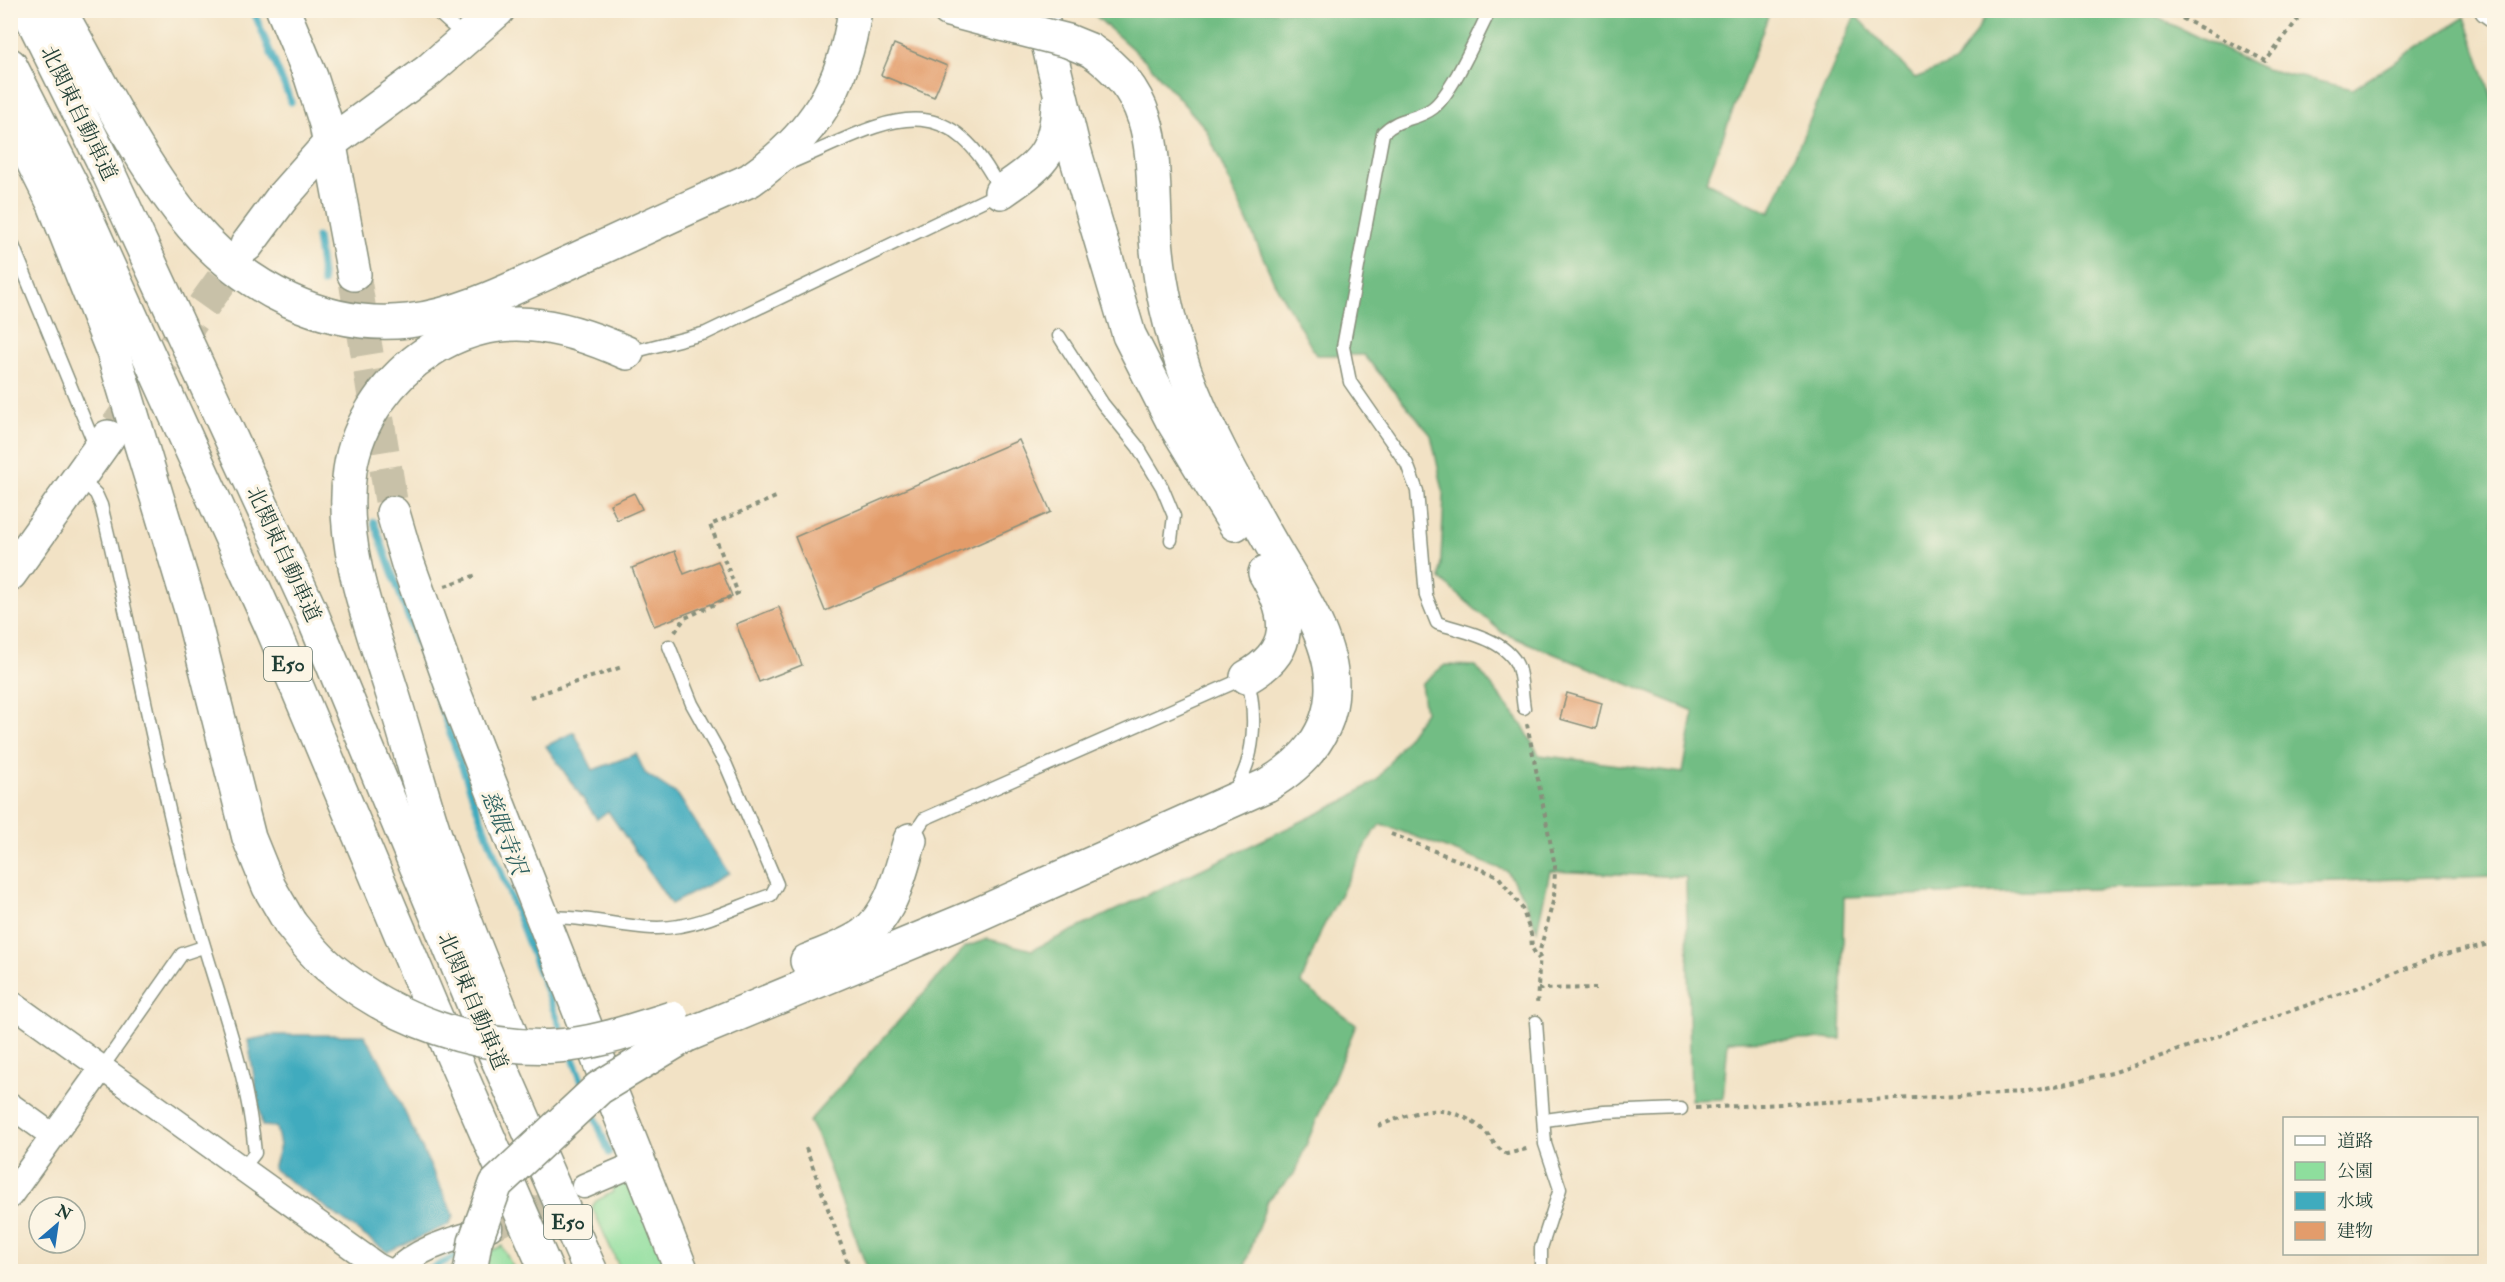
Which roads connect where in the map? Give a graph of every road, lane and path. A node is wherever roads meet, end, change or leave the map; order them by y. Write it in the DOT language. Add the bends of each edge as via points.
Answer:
graph roads {
  1 [pos="28,10"];
  2 [pos="59,10"];
  3 [pos="283,10"];
  4 [pos="435,10"];
  5 [pos="498,10"];
  6 [pos="855,10"];
  7 [pos="949,10"];
  8 [pos="1491,10"];
  9 [pos="2166,10"];
  10 [pos="2305,10"];
  11 [pos="2487,10"];
  12 [pos="2494,15"];
  13 [pos="1028,20"];
  14 [pos="466,38"];
  15 [pos="10,65"];
  16 [pos="1058,91"];
  17 [pos="10,116"];
  18 [pos="330,143"];
  19 [pos="750,180"];
  20 [pos="1001,192"];
  21 [pos="10,238"];
  22 [pos="247,245"];
  23 [pos="354,274"];
  24 [pos="1059,336"];
  25 [pos="627,353"];
  26 [pos="95,455"];
  27 [pos="777,497"];
  28 [pos="393,513"];
  29 [pos="1171,540"];
  30 [pos="10,574"];
  31 [pos="477,575"];
  32 [pos="438,589"];
  33 [pos="669,646"];
  34 [pos="622,667"];
  35 [pos="1247,677"];
  36 [pos="530,697"];
  37 [pos="1524,708"];
  38 [pos="1224,804"];
  39 [pos="1391,834"];
  40 [pos="910,840"];
  41 [pos="542,919"];
  42 [pos="2494,943"];
  43 [pos="203,947"];
  44 [pos="1539,960"];
  45 [pos="1596,988"];
  46 [pos="1538,989"];
  47 [pos="10,1002"];
  48 [pos="1536,1022"];
  49 [pos="678,1027"];
  50 [pos="102,1068"];
  51 [pos="10,1105"];
  52 [pos="1681,1109"];
  53 [pos="1545,1120"];
  54 [pos="1378,1126"];
  55 [pos="53,1136"];
  56 [pos="1545,1144"];
  57 [pos="806,1148"];
  58 [pos="638,1163"];
  59 [pos="243,1168"];
  60 [pos="545,1172"];
  61 [pos="584,1186"];
  62 [pos="10,1196"];
  63 [pos="495,1227"];
  64 [pos="392,1272"];
  65 [pos="470,1272"];
  66 [pos="547,1272"];
  67 [pos="591,1272"];
  68 [pos="682,1272"];
  69 [pos="850,1272"];
  70 [pos="1541,1272"];
  1 -- 60 [label="main road, 北関東自動車道 / E50" via="102,159 311,612"];
  2 -- 19 [label="main road" via="155,176 193,227 270,292 336,317 407,321 488,299"];
  3 -- 18 [label="main road" via="319,100"];
  4 -- 14 [label="lane"];
  5 -- 14 [label="main road"];
  6 -- 19 [label="main road" via="847,54 826,104 784,154"];
  7 -- 13 [label="main road"];
  8 -- 37 [label="lane" via="1445,95 1432,108 1395,121 1383,133 1343,347 1350,382 1407,464 1417,491 1426,596 1437,622 1509,652 1519,669"];
  9 -- 10 [label="path" via="2266,61"];
  11 -- 12 [label="street"];
  13 -- 16 [label="main road"];
  13 -- 38 [label="main road, bridge" via="1112,64 1140,102 1148,129 1163,291 1185,370 1225,461 1324,641 1332,688 1330,713 1322,735 1291,771"];
  14 -- 18 [label="main road"];
  15 -- 66 [label="main road, 北関東自動車道 / E50" via="77,197 273,630"];
  16 -- 20 [label="main road" via="1057,131 1049,151 1036,168"];
  16 -- 35 [label="main road" via="1129,335 1172,420 1272,585 1286,620 1275,655"];
  17 -- 49 [label="main road, bridge" via="54,204 113,352 192,612 249,838 269,887 290,923 331,969 357,989 388,1007 475,1039 557,1046"];
  18 -- 22 [label="main road" via="278,202"];
  18 -- 23 [label="main road"];
  19 -- 20 [label="lane" via="910,118 930,120 970,143 986,161"];
  20 -- 25 [label="lane" via="706,333"];
  21 -- 26 [label="lane"];
  24 -- 29 [label="lane" via="1162,487 1174,516"];
  25 -- 60 [label="main road" via="583,334 532,323 457,335 422,356 383,392 363,426 350,470 349,514 362,590 434,830 523,1067"];
  26 -- 30 [label="main road"];
  26 -- 43 [label="lane" via="96,494"];
  27 -- 33 [label="path" via="710,525 738,593 685,618"];
  28 -- 41 [label="main road" via="454,692"];
  31 -- 32 [label="path"];
  33 -- 41 [label="lane" via="777,885 771,895 678,927 580,917"];
  34 -- 36 [label="path"];
  35 -- 38 [label="lane" via="1254,703 1248,760 1239,784"];
  35 -- 40 [label="lane" via="924,819"];
  37 -- 44 [label="path" via="1555,866 1554,898"];
  38 -- 49 [label="main road" via="970,918"];
  39 -- 44 [label="path" via="1498,876 1522,908"];
  40 -- 49 [label="main road" via="892,896 881,916 864,934"];
  41 -- 58 [label="main road"];
  42 -- 52 [label="path" via="2437,956 2112,1073 2024,1094"];
  43 -- 50 [label="lane" via="182,954"];
  43 -- 59 [label="lane" via="230,1027 253,1128 255,1153"];
  44 -- 46 [label="path"];
  45 -- 46 [label="path"];
  46 -- 48 [label="path"];
  47 -- 50 [label="street"];
  48 -- 53 [label="lane"];
  49 -- 65 [label="main road, bridge" via="653,1053 599,1088 496,1184 475,1242"];
  50 -- 55 [label="street"];
  50 -- 59 [label="street"];
  51 -- 55 [label="street"];
  52 -- 53 [label="lane" via="1604,1112"];
  53 -- 56 [label="lane"];
  54 -- 56 [label="path" via="1441,1109 1483,1129 1493,1146 1507,1154"];
  55 -- 62 [label="street"];
  56 -- 70 [label="lane" via="1560,1189 1541,1248"];
  57 -- 69 [label="path"];
  58 -- 61 [label="street"];
  58 -- 68 [label="main road"];
  59 -- 64 [label="street" via="378,1266"];
  60 -- 67 [label="main road, 北関東自動車道 / E50"];
  63 -- 64 [label="street" via="411,1256"];
}
